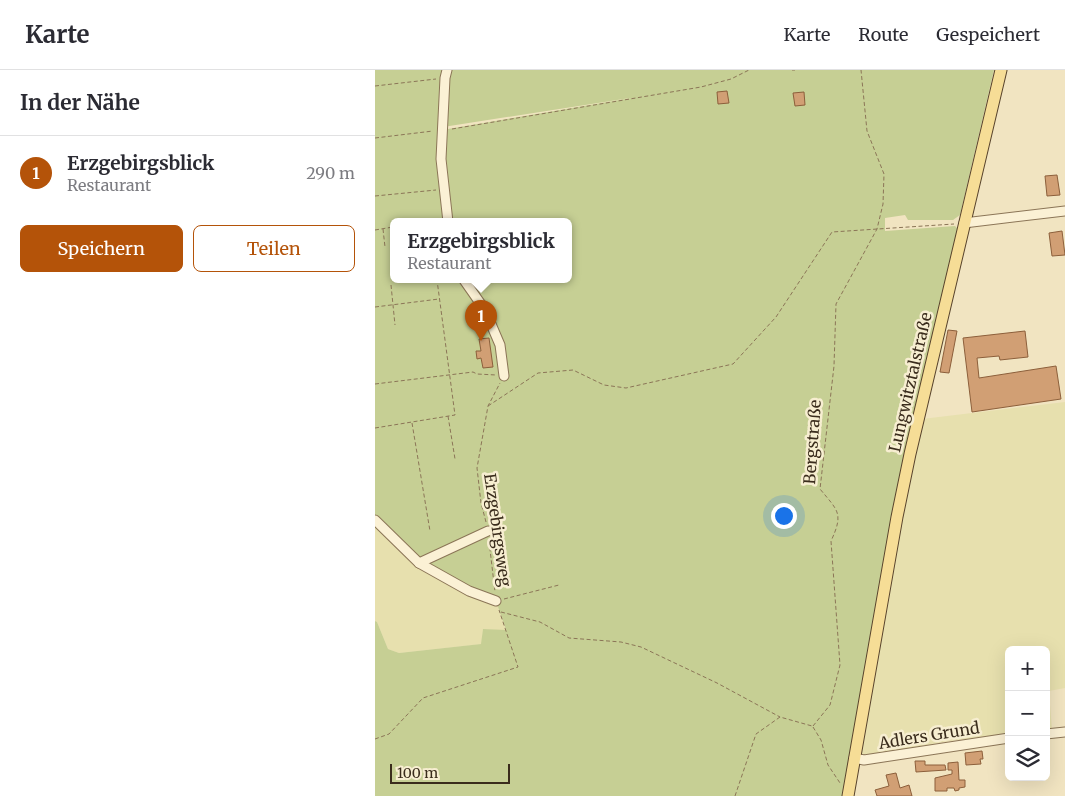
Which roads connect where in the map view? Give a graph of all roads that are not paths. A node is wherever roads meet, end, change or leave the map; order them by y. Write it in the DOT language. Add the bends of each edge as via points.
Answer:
graph roads {
  1 [pos="1001,70"];
  2 [pos="446,74"];
  3 [pos="1065,211"];
  4 [pos="448,218"];
  5 [pos="965,223"];
  6 [pos="466,283"];
  7 [pos="504,376"];
  8 [pos="375,520"];
  9 [pos="487,531"];
  10 [pos="419,563"];
  11 [pos="496,602"];
  12 [pos="1065,732"];
  13 [pos="1050,734"];
  14 [pos="1005,739"];
  15 [pos="854,758"];
  16 [pos="848,796"];
  1 -- 5 [label="main road, Lungwitztalstraße"];
  2 -- 4 [label="street" via="441,159"];
  3 -- 5 [label="street"];
  5 -- 15 [label="main road, Lungwitztalstraße" via="910,454"];
  6 -- 7 [label="street" via="485,310 500,345"];
  8 -- 10 [label="street"];
  9 -- 10 [label="street"];
  10 -- 11 [label="street"];
  12 -- 13 [label="street"];
  14 -- 15 [label="street, Adlers Grund" via="864,760"];
  15 -- 16 [label="main road, Lungwitztalstraße"];
}
